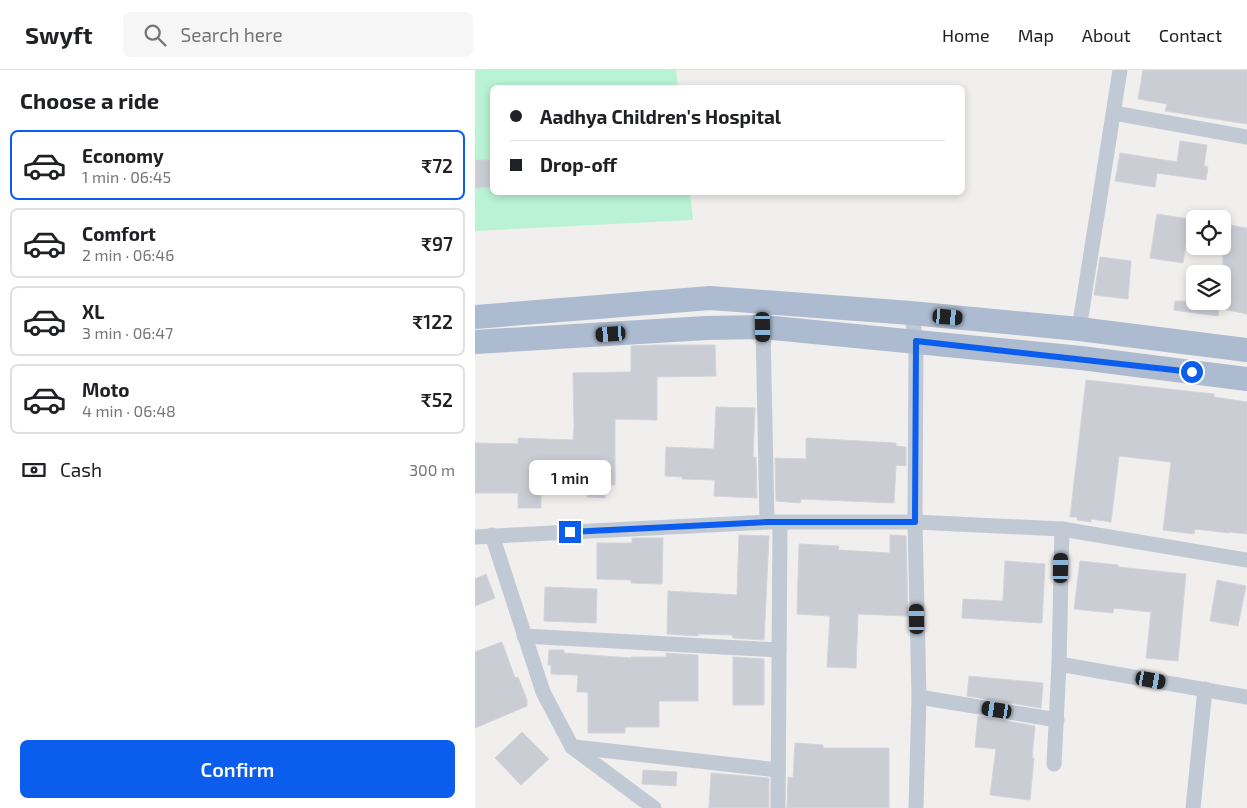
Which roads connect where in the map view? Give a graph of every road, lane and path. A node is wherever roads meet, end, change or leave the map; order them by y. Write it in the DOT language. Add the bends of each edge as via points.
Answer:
graph roads {
  1 [pos="1120,70"];
  2 [pos="1114,113"];
  3 [pos="1247,137"];
  4 [pos="911,313"];
  5 [pos="475,317"];
  6 [pos="763,327"];
  7 [pos="1079,329"];
  8 [pos="916,341"];
  9 [pos="475,342"];
  10 [pos="1247,350"];
  11 [pos="1247,379"];
  12 [pos="915,522"];
  13 [pos="774,523"];
  14 [pos="1062,529"];
  15 [pos="491,536"];
  16 [pos="475,537"];
  17 [pos="1247,560"];
  18 [pos="524,636"];
  19 [pos="779,650"];
  20 [pos="1059,664"];
  21 [pos="1205,689"];
  22 [pos="919,697"];
  23 [pos="1247,697"];
  24 [pos="1057,720"];
  25 [pos="572,747"];
  26 [pos="1054,764"];
  27 [pos="778,770"];
  28 [pos="654,808"];
  29 [pos="778,808"];
  30 [pos="916,808"];
  31 [pos="1193,808"];
  1 -- 2 [label="street"];
  2 -- 3 [label="street"];
  2 -- 7 [label="street"];
  4 -- 5 [label="main road" via="711,298"];
  4 -- 7 [label="main road"];
  4 -- 8 [label="street"];
  6 -- 8 [label="main road"];
  6 -- 9 [label="main road"];
  6 -- 13 [label="street"];
  7 -- 10 [label="main road"];
  8 -- 11 [label="main road"];
  8 -- 12 [label="street"];
  12 -- 13 [label="street"];
  12 -- 14 [label="street"];
  12 -- 22 [label="street"];
  13 -- 15 [label="street"];
  13 -- 19 [label="street"];
  14 -- 17 [label="street"];
  14 -- 20 [label="street"];
  15 -- 16 [label="street"];
  15 -- 18 [label="street"];
  18 -- 19 [label="street"];
  18 -- 25 [label="street" via="543,692"];
  19 -- 27 [label="street"];
  20 -- 21 [label="street"];
  20 -- 24 [label="street"];
  21 -- 23 [label="street"];
  21 -- 31 [label="street"];
  22 -- 24 [label="street"];
  22 -- 30 [label="street"];
  24 -- 26 [label="street"];
  25 -- 27 [label="street"];
  25 -- 28 [label="street"];
  27 -- 29 [label="street"];
}
